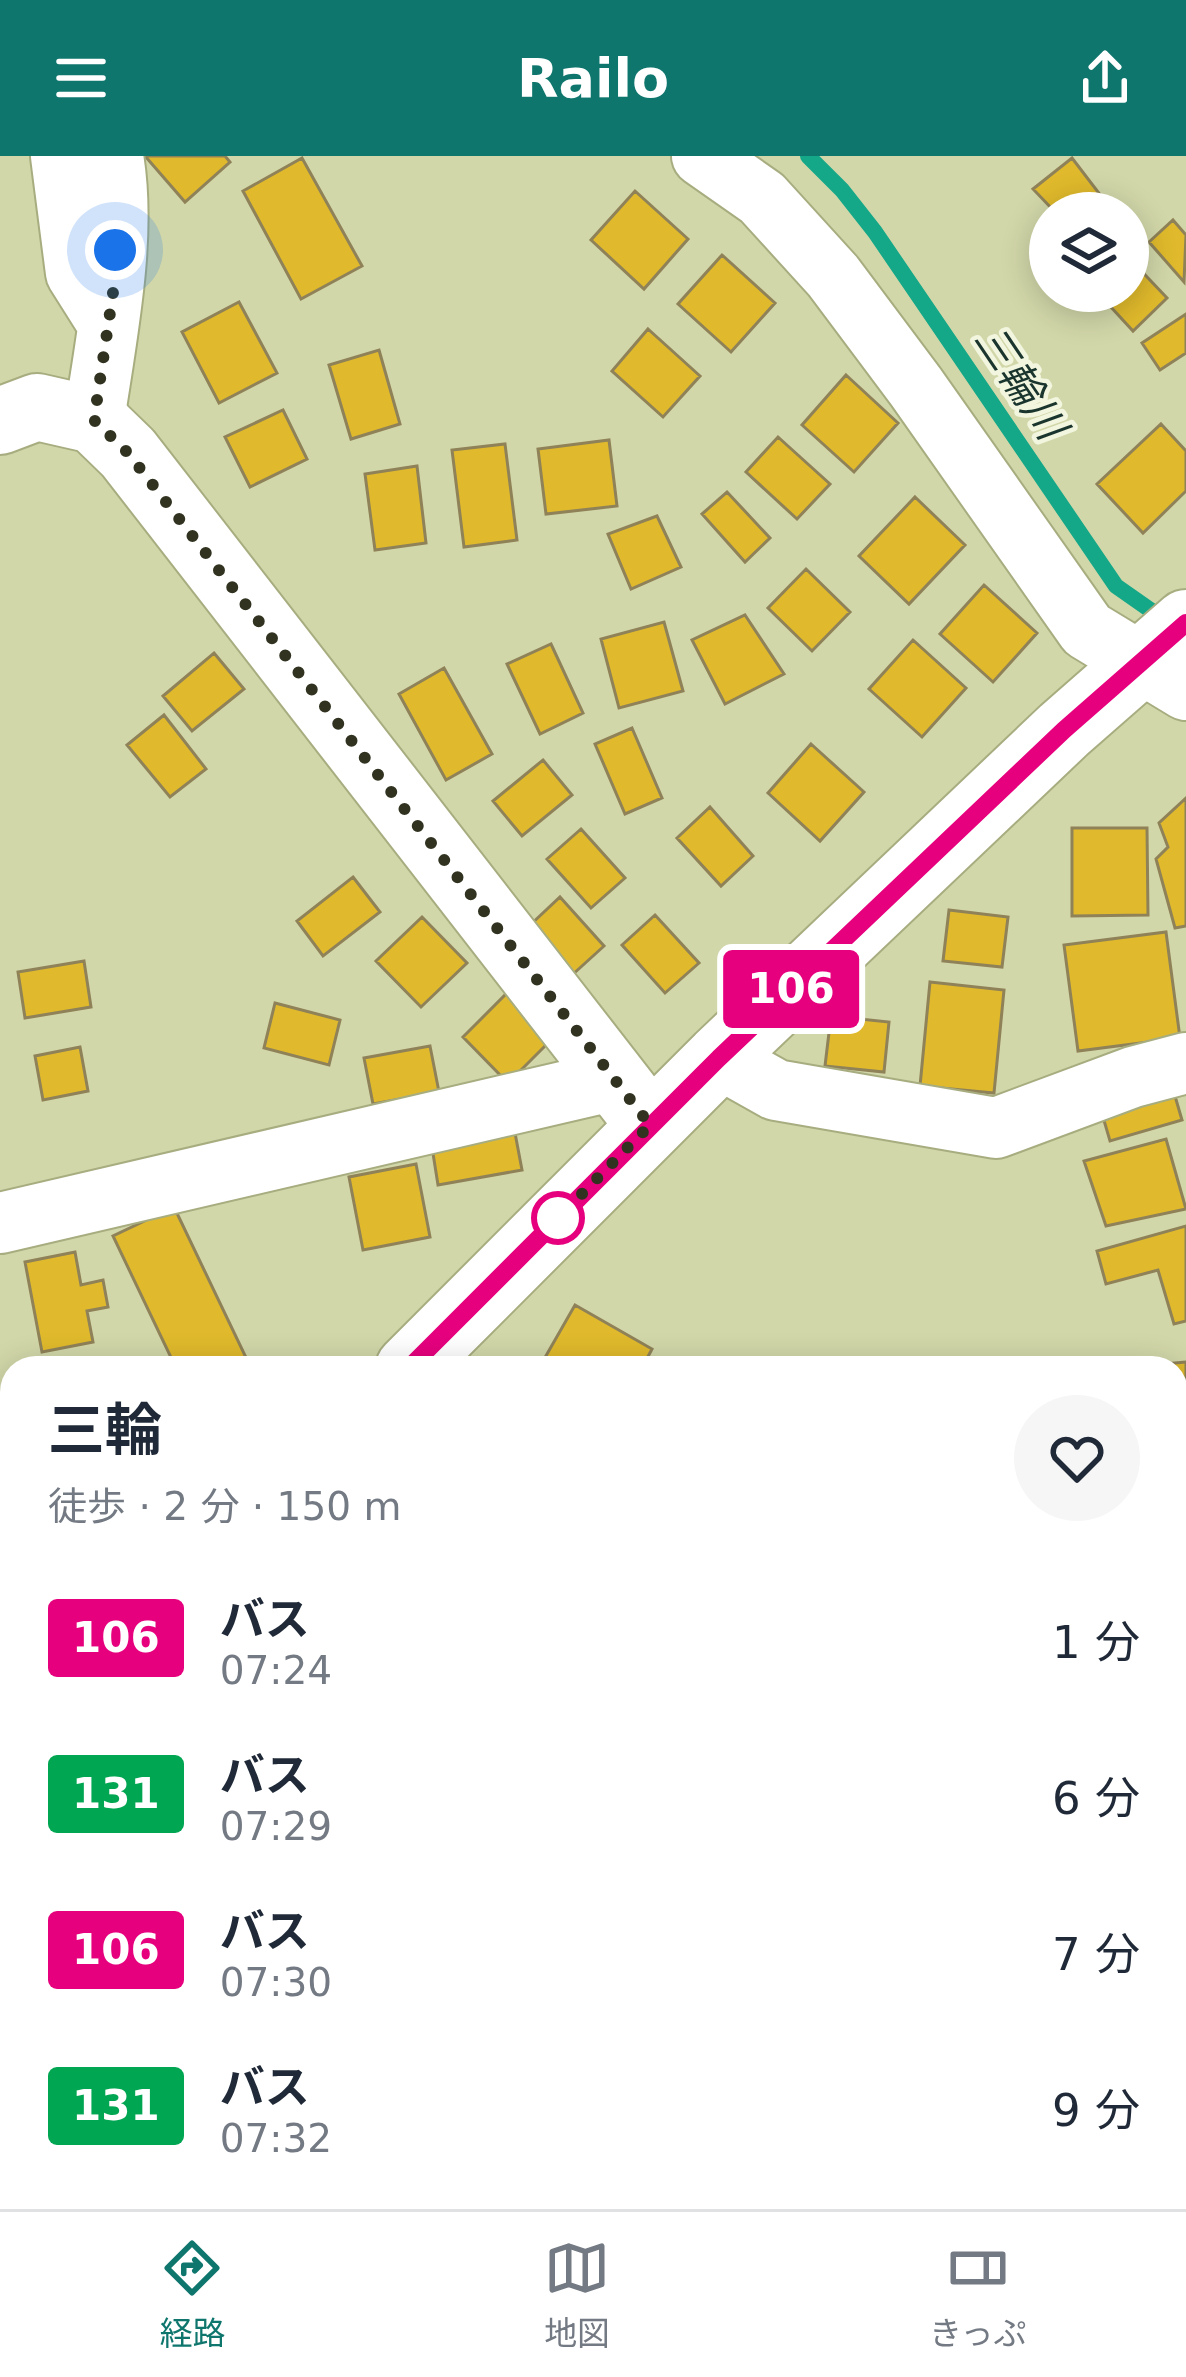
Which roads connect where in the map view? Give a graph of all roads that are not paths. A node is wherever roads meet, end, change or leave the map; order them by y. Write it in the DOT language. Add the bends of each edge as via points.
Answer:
graph roads {
  1 [pos="61,156"];
  2 [pos="113,156"];
  3 [pos="702,156"];
  4 [pos="109,324"];
  5 [pos="94,420"];
  6 [pos="0,422"];
  7 [pos="1171,659"];
  8 [pos="719,1058"];
  9 [pos="1186,1063"];
  10 [pos="632,1103"];
  11 [pos="0,1223"];
  12 [pos="428,1356"];
  1 -- 4 [label="street" via="76,273"];
  2 -- 4 [label="street"];
  3 -- 7 [label="street" via="762,198 844,290 1087,630"];
  4 -- 5 [label="street"];
  5 -- 6 [label="main road" via="37,407"];
  5 -- 10 [label="main road" via="128,453"];
  7 -- 8 [label="main road" via="1064,730"];
  8 -- 9 [label="street" via="776,1090 996,1128"];
  8 -- 10 [label="main road"];
  10 -- 11 [label="street"];
  10 -- 12 [label="main road"];
}
